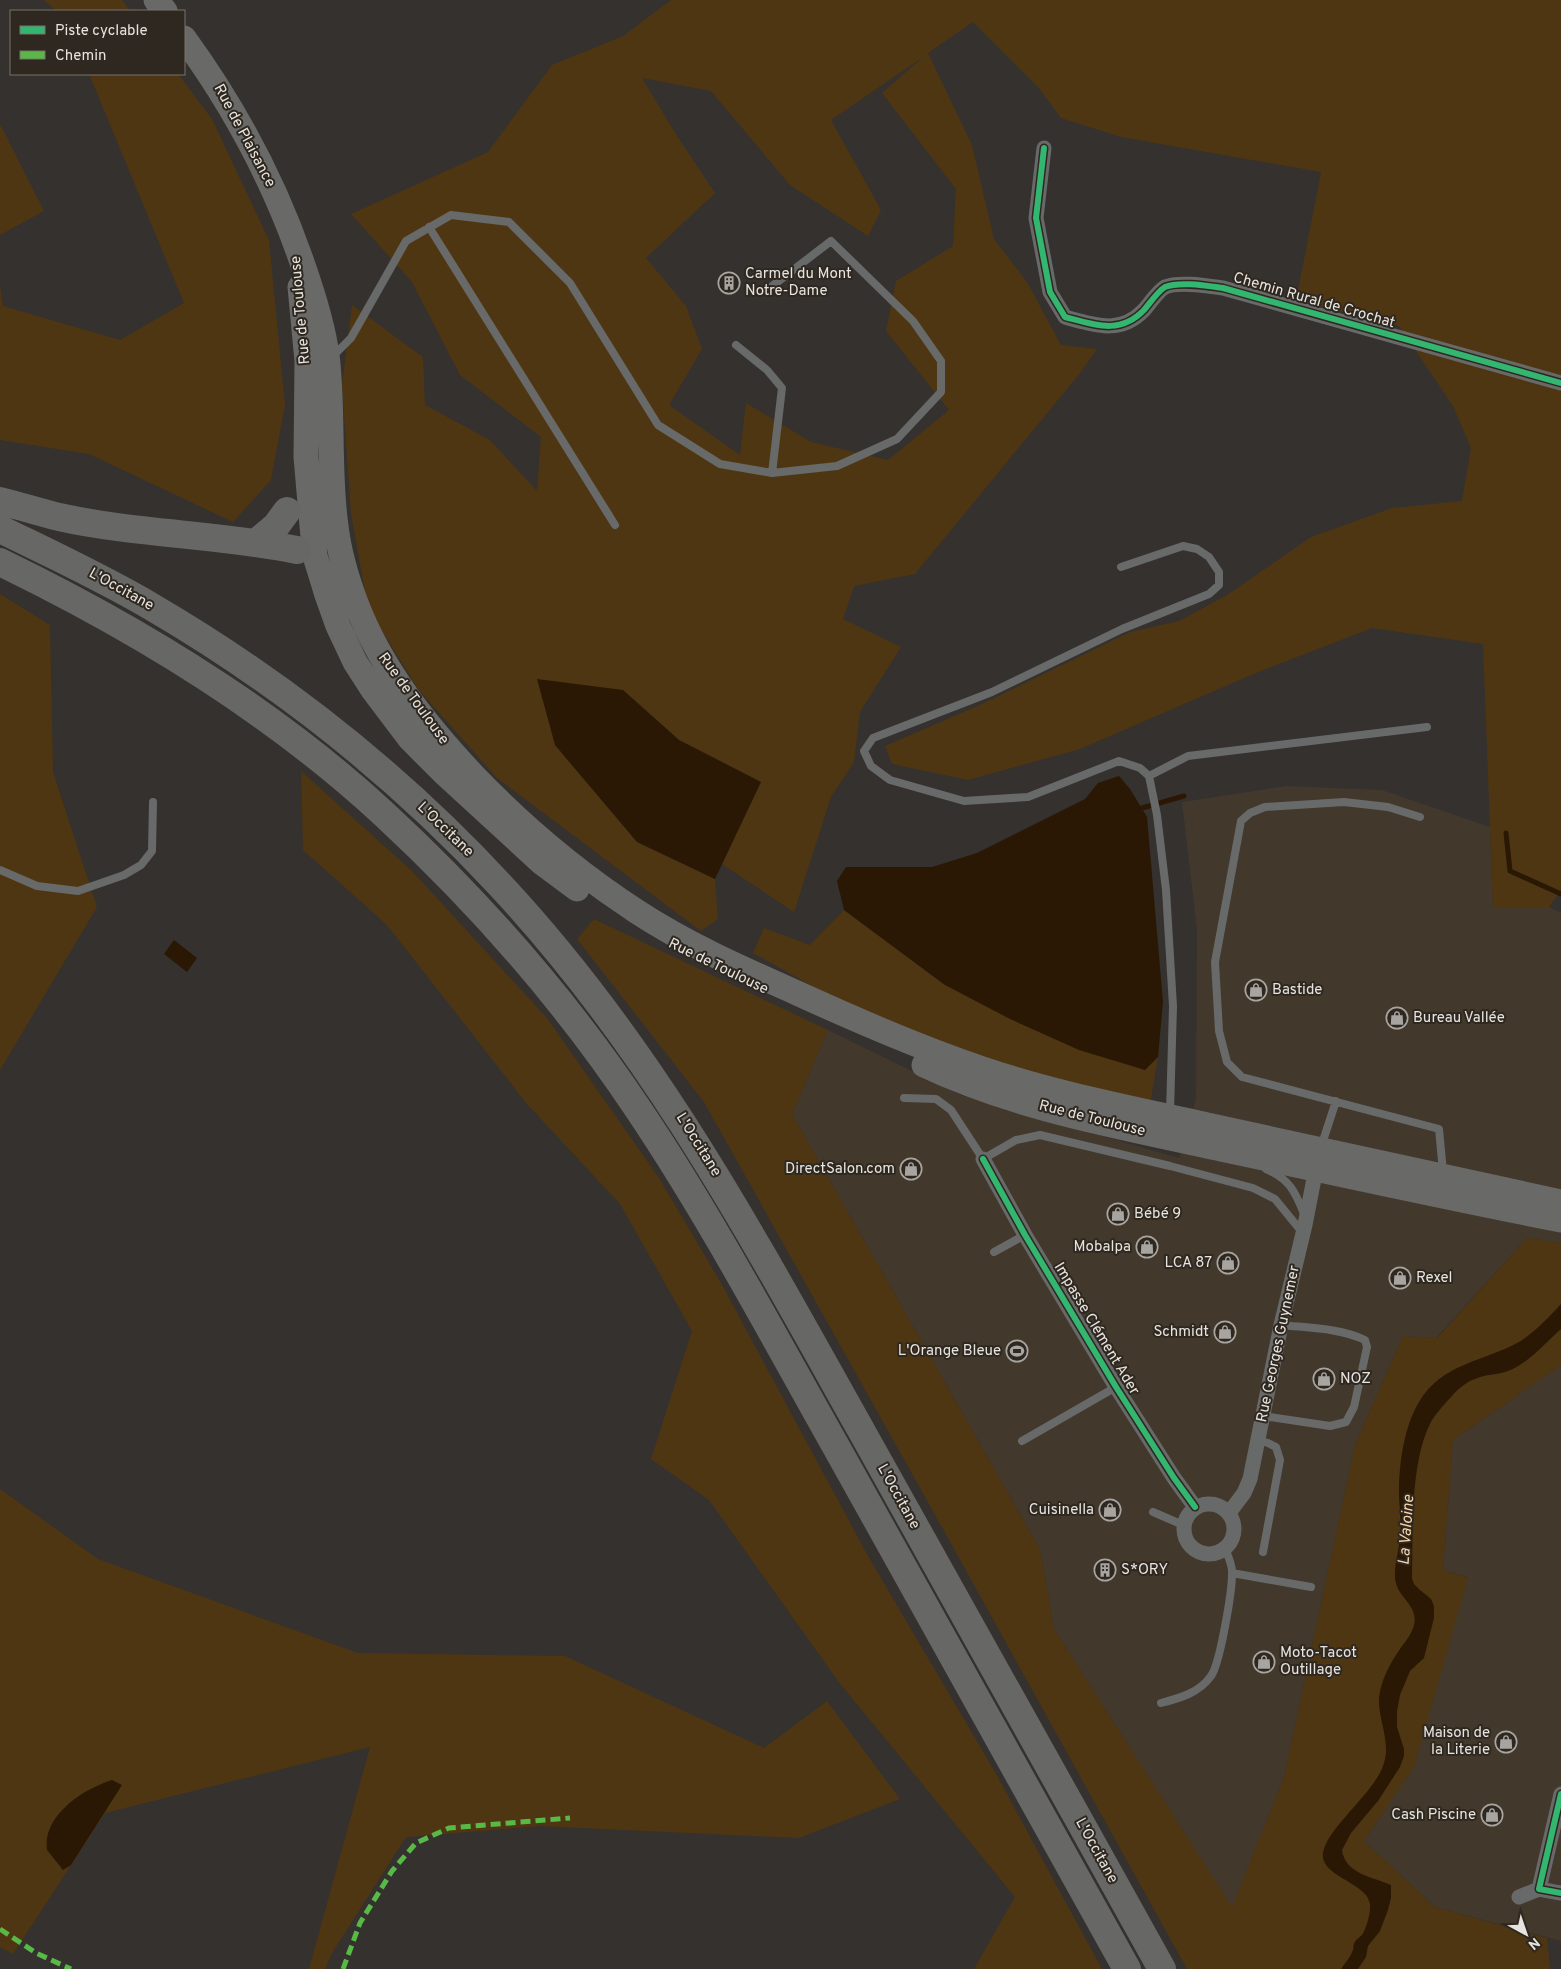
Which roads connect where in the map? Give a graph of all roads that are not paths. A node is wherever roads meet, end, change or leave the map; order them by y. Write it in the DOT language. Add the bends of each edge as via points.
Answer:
graph roads {
  1 [pos="156,0"];
  2 [pos="164,10"];
  3 [pos="185,39"];
  4 [pos="1044,148"];
  5 [pos="429,227"];
  6 [pos="295,240"];
  7 [pos="767,290"];
  8 [pos="736,345"];
  9 [pos="317,361"];
  10 [pos="1561,383"];
  11 [pos="306,457"];
  12 [pos="772,473"];
  13 [pos="0,500"];
  14 [pos="287,511"];
  15 [pos="615,525"];
  16 [pos="0,529"];
  17 [pos="258,542"];
  18 [pos="306,553"];
  19 [pos="0,562"];
  20 [pos="343,565"];
  21 [pos="1121,567"];
  22 [pos="1427,726"];
  23 [pos="451,766"];
  24 [pos="1149,776"];
  25 [pos="152,802"];
  26 [pos="1420,817"];
  27 [pos="0,870"];
  28 [pos="904,1098"];
  29 [pos="1336,1101"];
  30 [pos="1168,1127"];
  31 [pos="1221,1148"];
  32 [pos="983,1158"];
  33 [pos="1318,1159"];
  34 [pos="1444,1176"];
  35 [pos="1561,1202"];
  36 [pos="1561,1220"];
  37 [pos="1305,1226"];
  38 [pos="1025,1235"];
  39 [pos="994,1252"];
  40 [pos="1281,1325"];
  41 [pos="1116,1386"];
  42 [pos="1263,1416"];
  43 [pos="1258,1440"];
  44 [pos="1022,1441"];
  45 [pos="1195,1507"];
  46 [pos="1153,1512"];
  47 [pos="1229,1513"];
  48 [pos="1183,1524"];
  49 [pos="1225,1548"];
  50 [pos="1263,1552"];
  51 [pos="1232,1573"];
  52 [pos="1311,1587"];
  53 [pos="1161,1703"];
  54 [pos="1561,1794"];
  55 [pos="1539,1889"];
  56 [pos="1561,1893"];
  57 [pos="1519,1897"];
  58 [pos="1127,1969"];
  59 [pos="1162,1969"];
  1 -- 2 [label="main road"];
  3 -- 6 [label="main road, Rue de Plaisance" via="236,115"];
  4 -- 10 [label="street, Chemin Rural de Crochat" via="1036,218 1050,292 1065,317 1098,326 1116,326 1136,318 1165,288 1188,284 1223,288"];
  5 -- 9 [label="lane" via="406,241 351,338"];
  5 -- 12 [label="lane" via="451,214 509,222 570,283 658,425 720,464"];
  5 -- 15 [label="lane"];
  6 -- 9 [label="main road, Rue de Toulouse"];
  7 -- 12 [label="lane" via="831,242 913,321 941,361 941,392 897,439 837,466"];
  8 -- 12 [label="lane" via="767,370 782,388"];
  9 -- 11 [label="main road, Rue de Toulouse"];
  9 -- 20 [label="main road, Rue de Toulouse"];
  11 -- 14 [label="main road"];
  11 -- 18 [label="main road, Rue de Toulouse"];
  13 -- 17 [label="highway" via="60,517"];
  14 -- 17 [label="highway"];
  16 -- 59 [label="highway, L'Occitane" via="152,607 328,726 438,823 497,881 589,988 682,1120 756,1243"];
  17 -- 18 [label="highway"];
  18 -- 20 [label="main road"];
  18 -- 23 [label="main road, Rue de Toulouse" via="355,662 372,690 410,739"];
  19 -- 58 [label="highway, L'Occitane" via="132,631 294,739 430,857 554,995 637,1108 737,1271"];
  20 -- 23 [label="main road, Rue de Toulouse" via="355,602 378,653"];
  21 -- 24 [label="lane" via="1184,546 1209,557 1219,572 1219,585 1210,594 1122,629 992,692 873,738 864,751 871,766 890,780 964,801 1028,797 1119,761 1140,768"];
  22 -- 24 [label="lane" via="1188,756"];
  23 -- 30 [label="main road, Rue de Toulouse" via="495,798 592,880 639,913 737,966 894,1036 981,1068"];
  24 -- 30 [label="lane" via="1166,890 1173,1006"];
  25 -- 27 [label="lane" via="152,851 141,865 124,875 78,890 37,886"];
  26 -- 29 [label="lane" via="1388,807 1344,802 1265,807 1241,821 1215,962 1219,1031 1227,1062 1242,1077"];
  28 -- 32 [label="lane" via="936,1099 951,1110"];
  29 -- 33 [label="lane"];
  29 -- 34 [label="lane" via="1439,1129"];
  30 -- 31 [label="main road, Rue de Toulouse"];
  30 -- 33 [label="main road, Rue de Toulouse"];
  31 -- 33 [label="main road, Rue de Toulouse"];
  31 -- 37 [label="lane" via="1278,1174 1295,1191"];
  32 -- 37 [label="lane" via="1016,1140 1040,1135 1253,1188 1275,1199"];
  32 -- 38 [label="street, Impasse Clément Ader"];
  33 -- 34 [label="main road, Rue de Toulouse"];
  33 -- 36 [label="main road, Rue de Toulouse"];
  33 -- 37 [label="street, Rue Georges Guynemer"];
  34 -- 35 [label="main road, Rue de Toulouse"];
  37 -- 40 [label="street, Rue Georges Guynemer"];
  38 -- 39 [label="lane"];
  38 -- 41 [label="street, Impasse Clément Ader"];
  40 -- 42 [label="street, Rue Georges Guynemer"];
  40 -- 42 [label="lane" via="1355,1335 1365,1340 1367,1347 1354,1407 1346,1422 1330,1426"];
  41 -- 44 [label="lane"];
  41 -- 45 [label="street, Impasse Clément Ader"];
  42 -- 43 [label="street, Rue Georges Guynemer"];
  43 -- 47 [label="street, Rue Georges Guynemer" via="1250,1479"];
  43 -- 50 [label="lane" via="1276,1447 1280,1460"];
  45 -- 47 [label="street" via="1213,1503"];
  45 -- 48 [label="street"];
  46 -- 48 [label="lane"];
  47 -- 49 [label="street" via="1234,1531"];
  48 -- 49 [label="street" via="1188,1544 1196,1551 1216,1553"];
  49 -- 51 [label="lane"];
  51 -- 52 [label="lane"];
  51 -- 53 [label="lane" via="1221,1648 1212,1675 1202,1687 1184,1697"];
  54 -- 55 [label="street"];
  55 -- 56 [label="street"];
  55 -- 57 [label="street"];
}
